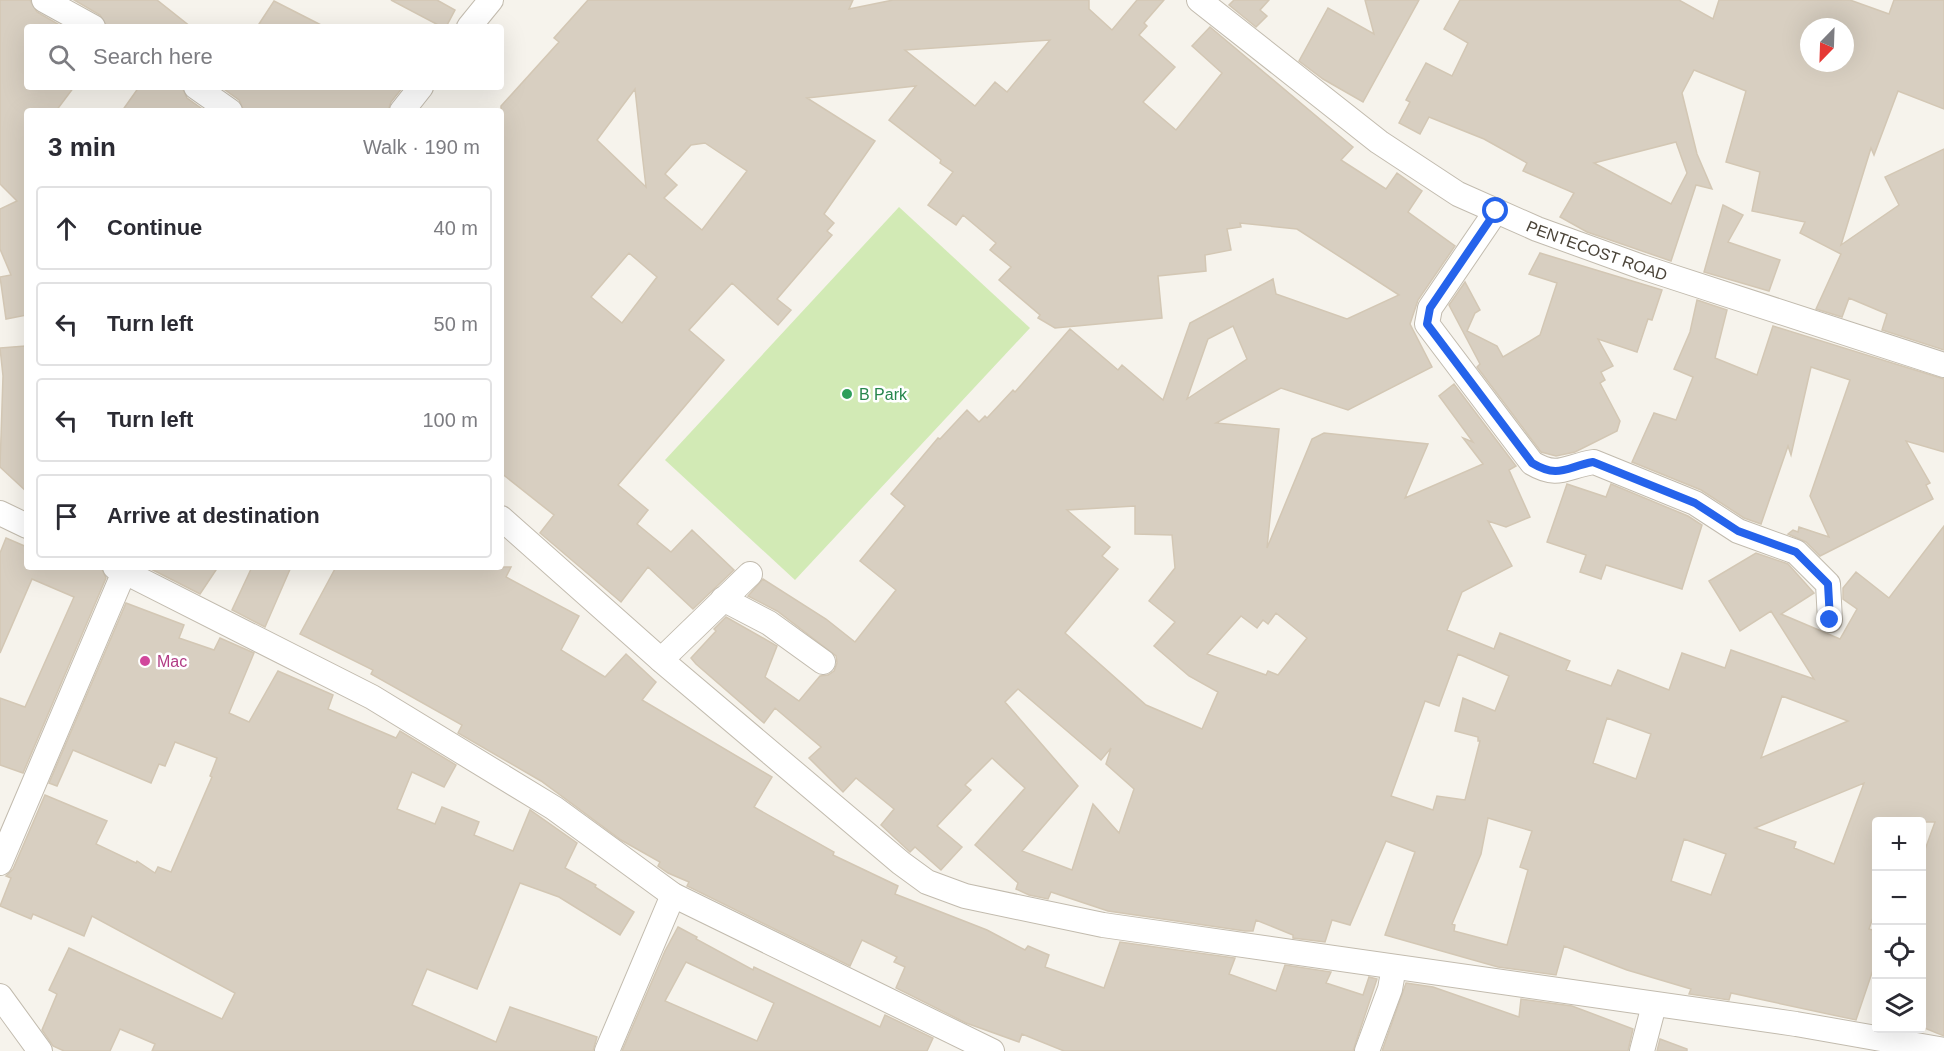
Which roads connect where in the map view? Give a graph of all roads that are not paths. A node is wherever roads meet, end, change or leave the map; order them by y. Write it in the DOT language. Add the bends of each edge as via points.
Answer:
graph roads {
  1 [pos="44,0"];
  2 [pos="491,0"];
  3 [pos="1199,0"];
  4 [pos="88,24"];
  5 [pos="471,24"];
  6 [pos="200,90"];
  7 [pos="419,90"];
  8 [pos="226,108"];
  9 [pos="404,108"];
  10 [pos="1496,211"];
  11 [pos="1944,365"];
  12 [pos="0,513"];
  13 [pos="504,521"];
  14 [pos="24,525"];
  15 [pos="119,570"];
  16 [pos="121,570"];
  17 [pos="750,574"];
  18 [pos="723,599"];
  19 [pos="1830,620"];
  20 [pos="662,660"];
  21 [pos="823,662"];
  22 [pos="0,863"];
  23 [pos="673,895"];
  24 [pos="1394,967"];
  25 [pos="0,996"];
  26 [pos="1654,1005"];
  27 [pos="1944,1050"];
  28 [pos="40,1051"];
  29 [pos="607,1051"];
  30 [pos="992,1051"];
  31 [pos="1367,1051"];
  32 [pos="1642,1051"];
  1 -- 4 [label="street"];
  2 -- 5 [label="street"];
  3 -- 10 [label="street, PENTECOST ROAD" via="1379,142 1458,194"];
  6 -- 8 [label="street"];
  7 -- 9 [label="street"];
  10 -- 11 [label="street, PENTECOST ROAD" via="1642,267"];
  10 -- 19 [label="street" via="1430,308 1427,324 1532,463 1561,473 1593,462 1695,503 1738,531 1796,552 1828,584"];
  12 -- 14 [label="street"];
  13 -- 20 [label="street"];
  15 -- 22 [label="street"];
  16 -- 23 [label="street" via="372,697 554,807"];
  17 -- 18 [label="street"];
  18 -- 20 [label="street"];
  18 -- 21 [label="street" via="769,623"];
  20 -- 24 [label="street" via="927,882 965,896 1103,925"];
  23 -- 29 [label="street"];
  23 -- 30 [label="street"];
  24 -- 26 [label="street"];
  24 -- 31 [label="street"];
  25 -- 28 [label="street"];
  26 -- 27 [label="street"];
  26 -- 32 [label="street"];
}
